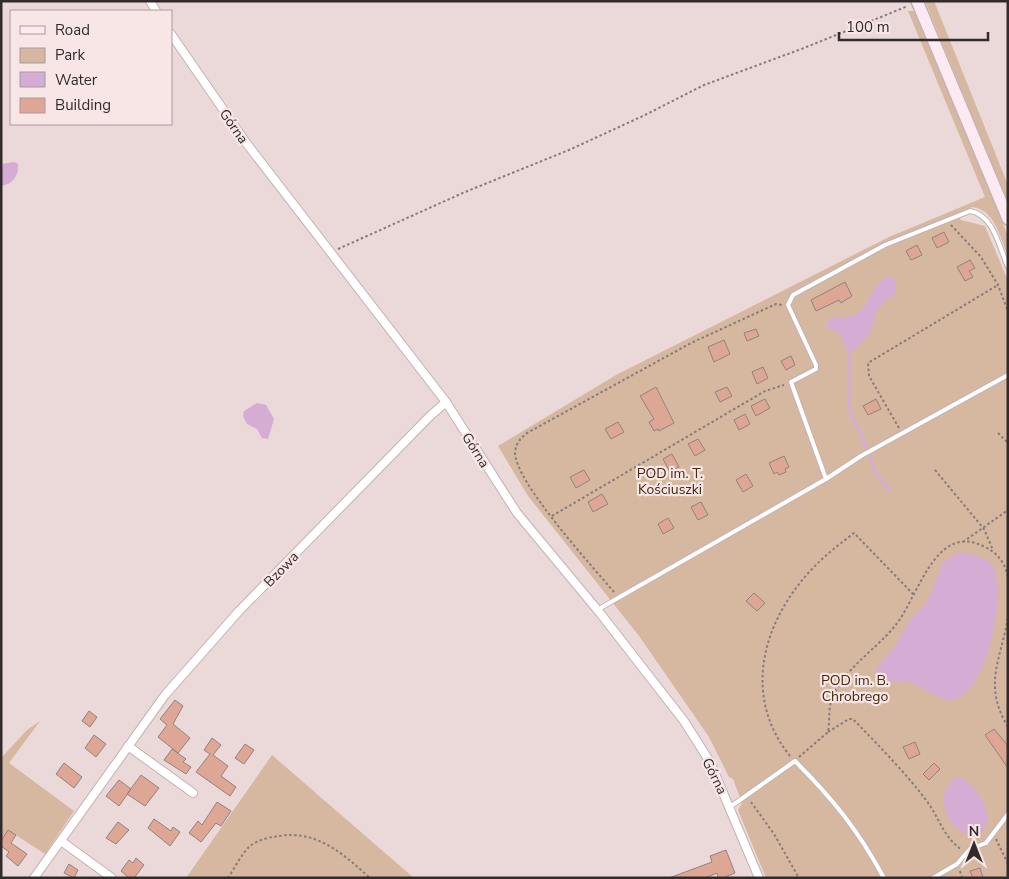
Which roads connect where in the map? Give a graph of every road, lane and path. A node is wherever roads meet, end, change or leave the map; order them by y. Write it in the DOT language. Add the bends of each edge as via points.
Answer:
graph roads {
  1 [pos="918,2"];
  2 [pos="172,35"];
  3 [pos="1008,219"];
  4 [pos="945,220"];
  5 [pos="330,254"];
  6 [pos="1008,267"];
  7 [pos="998,285"];
  8 [pos="788,305"];
  9 [pos="1008,312"];
  10 [pos="1008,375"];
  11 [pos="791,382"];
  12 [pos="446,402"];
  13 [pos="998,433"];
  14 [pos="902,434"];
  15 [pos="1008,443"];
  16 [pos="935,470"];
  17 [pos="826,479"];
  18 [pos="1008,510"];
  19 [pos="552,516"];
  20 [pos="984,529"];
  21 [pos="963,542"];
  22 [pos="993,551"];
  23 [pos="1008,579"];
  24 [pos="914,596"];
  25 [pos="618,598"];
  26 [pos="597,610"];
  27 [pos="1008,618"];
  28 [pos="1008,727"];
  29 [pos="828,732"];
  30 [pos="128,746"];
  31 [pos="795,761"];
  32 [pos="194,792"];
  33 [pos="747,796"];
  34 [pos="730,808"];
  35 [pos="1008,814"];
  36 [pos="994,835"];
  37 [pos="61,841"];
  38 [pos="966,853"];
  39 [pos="1008,864"];
  40 [pos="34,878"];
  41 [pos="112,878"];
  42 [pos="228,878"];
  43 [pos="370,878"];
  44 [pos="759,878"];
  45 [pos="799,878"];
  46 [pos="884,878"];
  47 [pos="933,878"];
  1 -- 3 [label="street"];
  1 -- 5 [label="path" via="704,85 604,134 353,241"];
  2 -- 5 [label="street, Górna" via="247,144"];
  4 -- 6 [label="lane" via="970,210 985,217"];
  4 -- 7 [label="path" via="981,256"];
  4 -- 8 [label="lane" via="877,249 792,295"];
  5 -- 12 [label="street, Górna"];
  7 -- 9 [label="path"];
  7 -- 14 [label="path" via="868,362 869,376"];
  8 -- 11 [label="lane" via="816,365 816,369"];
  8 -- 19 [label="path" via="776,304 691,344 527,432 518,440 515,451 524,478"];
  10 -- 14 [label="lane"];
  11 -- 17 [label="lane"];
  11 -- 19 [label="path" via="765,391"];
  12 -- 26 [label="street, Górna" via="517,513"];
  12 -- 30 [label="street, Bzowa" via="240,611 165,695"];
  13 -- 15 [label="path"];
  14 -- 17 [label="lane"];
  16 -- 20 [label="path"];
  17 -- 25 [label="lane"];
  18 -- 20 [label="path"];
  19 -- 25 [label="path"];
  20 -- 21 [label="path"];
  20 -- 22 [label="path"];
  21 -- 22 [label="path" via="982,545"];
  21 -- 24 [label="path" via="938,553"];
  22 -- 23 [label="path" via="1002,561"];
  24 -- 29 [label="path" via="895,627 840,684 831,700"];
  24 -- 31 [label="path" via="854,533 796,587 772,628 761,680 764,702 773,726"];
  25 -- 26 [label="lane"];
  26 -- 34 [label="street, Górna" via="684,722 710,762"];
  27 -- 28 [label="path" via="993,688"];
  29 -- 31 [label="path"];
  29 -- 38 [label="path" via="853,719 899,766 928,802 952,844"];
  30 -- 32 [label="street"];
  30 -- 37 [label="street, Bzowa"];
  31 -- 33 [label="lane"];
  31 -- 46 [label="lane" via="849,820"];
  33 -- 34 [label="lane"];
  33 -- 45 [label="path"];
  34 -- 44 [label="street, Górna"];
  35 -- 36 [label="lane"];
  36 -- 38 [label="lane"];
  36 -- 39 [label="path"];
  37 -- 40 [label="street, Bzowa"];
  37 -- 41 [label="street"];
  38 -- 47 [label="lane" via="957,864"];
  42 -- 43 [label="path" via="252,844 272,837 297,835 323,841"];
}
